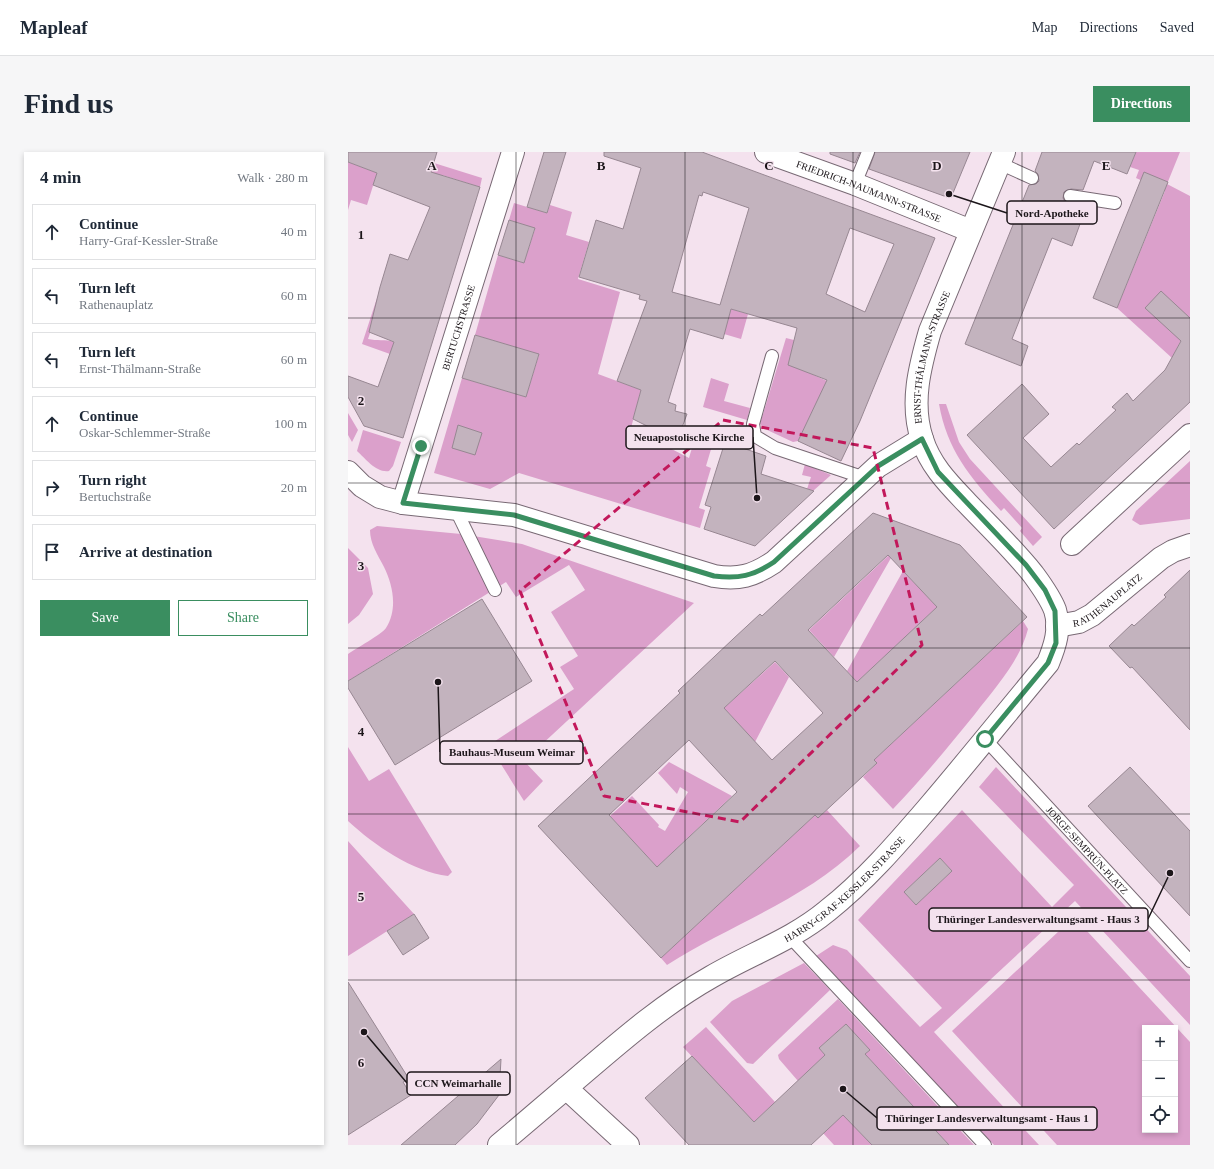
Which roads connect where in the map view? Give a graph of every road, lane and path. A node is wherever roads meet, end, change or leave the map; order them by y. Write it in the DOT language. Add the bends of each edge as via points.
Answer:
graph roads {
  1 [pos="513,152"];
  2 [pos="766,152"];
  3 [pos="868,152"];
  4 [pos="1002,158"];
  5 [pos="1032,178"];
  6 [pos="854,184"];
  7 [pos="1070,196"];
  8 [pos="1115,203"];
  9 [pos="972,230"];
  10 [pos="772,356"];
  11 [pos="1190,435"];
  12 [pos="922,439"];
  13 [pos="348,472"];
  14 [pos="865,478"];
  15 [pos="403,503"];
  16 [pos="455,508"];
  17 [pos="1072,544"];
  18 [pos="1190,545"];
  19 [pos="495,590"];
  20 [pos="1057,626"];
  21 [pos="985,739"];
  22 [pos="790,937"];
  23 [pos="1190,960"];
  24 [pos="566,1088"];
  25 [pos="498,1145"];
  26 [pos="628,1145"];
  27 [pos="985,1145"];
  1 -- 15 [label="street, BERTUCHSTRASSE"];
  2 -- 6 [label="street, FRIEDRICH-NAUMANN-STRASSE"];
  3 -- 6 [label="lane"];
  4 -- 5 [label="lane"];
  4 -- 9 [label="street, ERNST-THÄLMANN-STRASSE"];
  6 -- 9 [label="street, FRIEDRICH-NAUMANN-STRASSE"];
  7 -- 8 [label="lane"];
  9 -- 12 [label="street, ERNST-THÄLMANN-STRASSE" via="930,331 921,362 917,413"];
  10 -- 14 [label="lane" via="753,424 755,436 775,448"];
  11 -- 17 [label="street"];
  12 -- 14 [label="street, ERNST-THÄLMANN-STRASSE" via="878,466"];
  12 -- 20 [label="street, RATHENAUPLATZ" via="938,472 1026,565 1045,590 1055,611"];
  13 -- 15 [label="street, ERNST-THÄLMANN-STRASSE" via="362,486 380,497"];
  14 -- 16 [label="street, ERNST-THÄLMANN-STRASSE" via="774,562 763,570 744,577 714,576 514,515"];
  15 -- 16 [label="street, ERNST-THÄLMANN-STRASSE"];
  16 -- 19 [label="lane"];
  18 -- 20 [label="street, RATHENAUPLATZ" via="1161,558 1092,615 1079,622"];
  20 -- 21 [label="street, HARRY-GRAF-KESSLER-STRASSE" via="1056,643 1048,663"];
  21 -- 22 [label="street, HARRY-GRAF-KESSLER-STRASSE" via="866,877 829,910"];
  21 -- 23 [label="lane, JORGE-SEMPRÚN-PLATZ"];
  22 -- 24 [label="street, HARRY-GRAF-KESSLER-STRASSE" via="681,995"];
  22 -- 27 [label="lane"];
  24 -- 25 [label="street, HARRY-GRAF-KESSLER-STRASSE"];
  24 -- 26 [label="street"];
}
